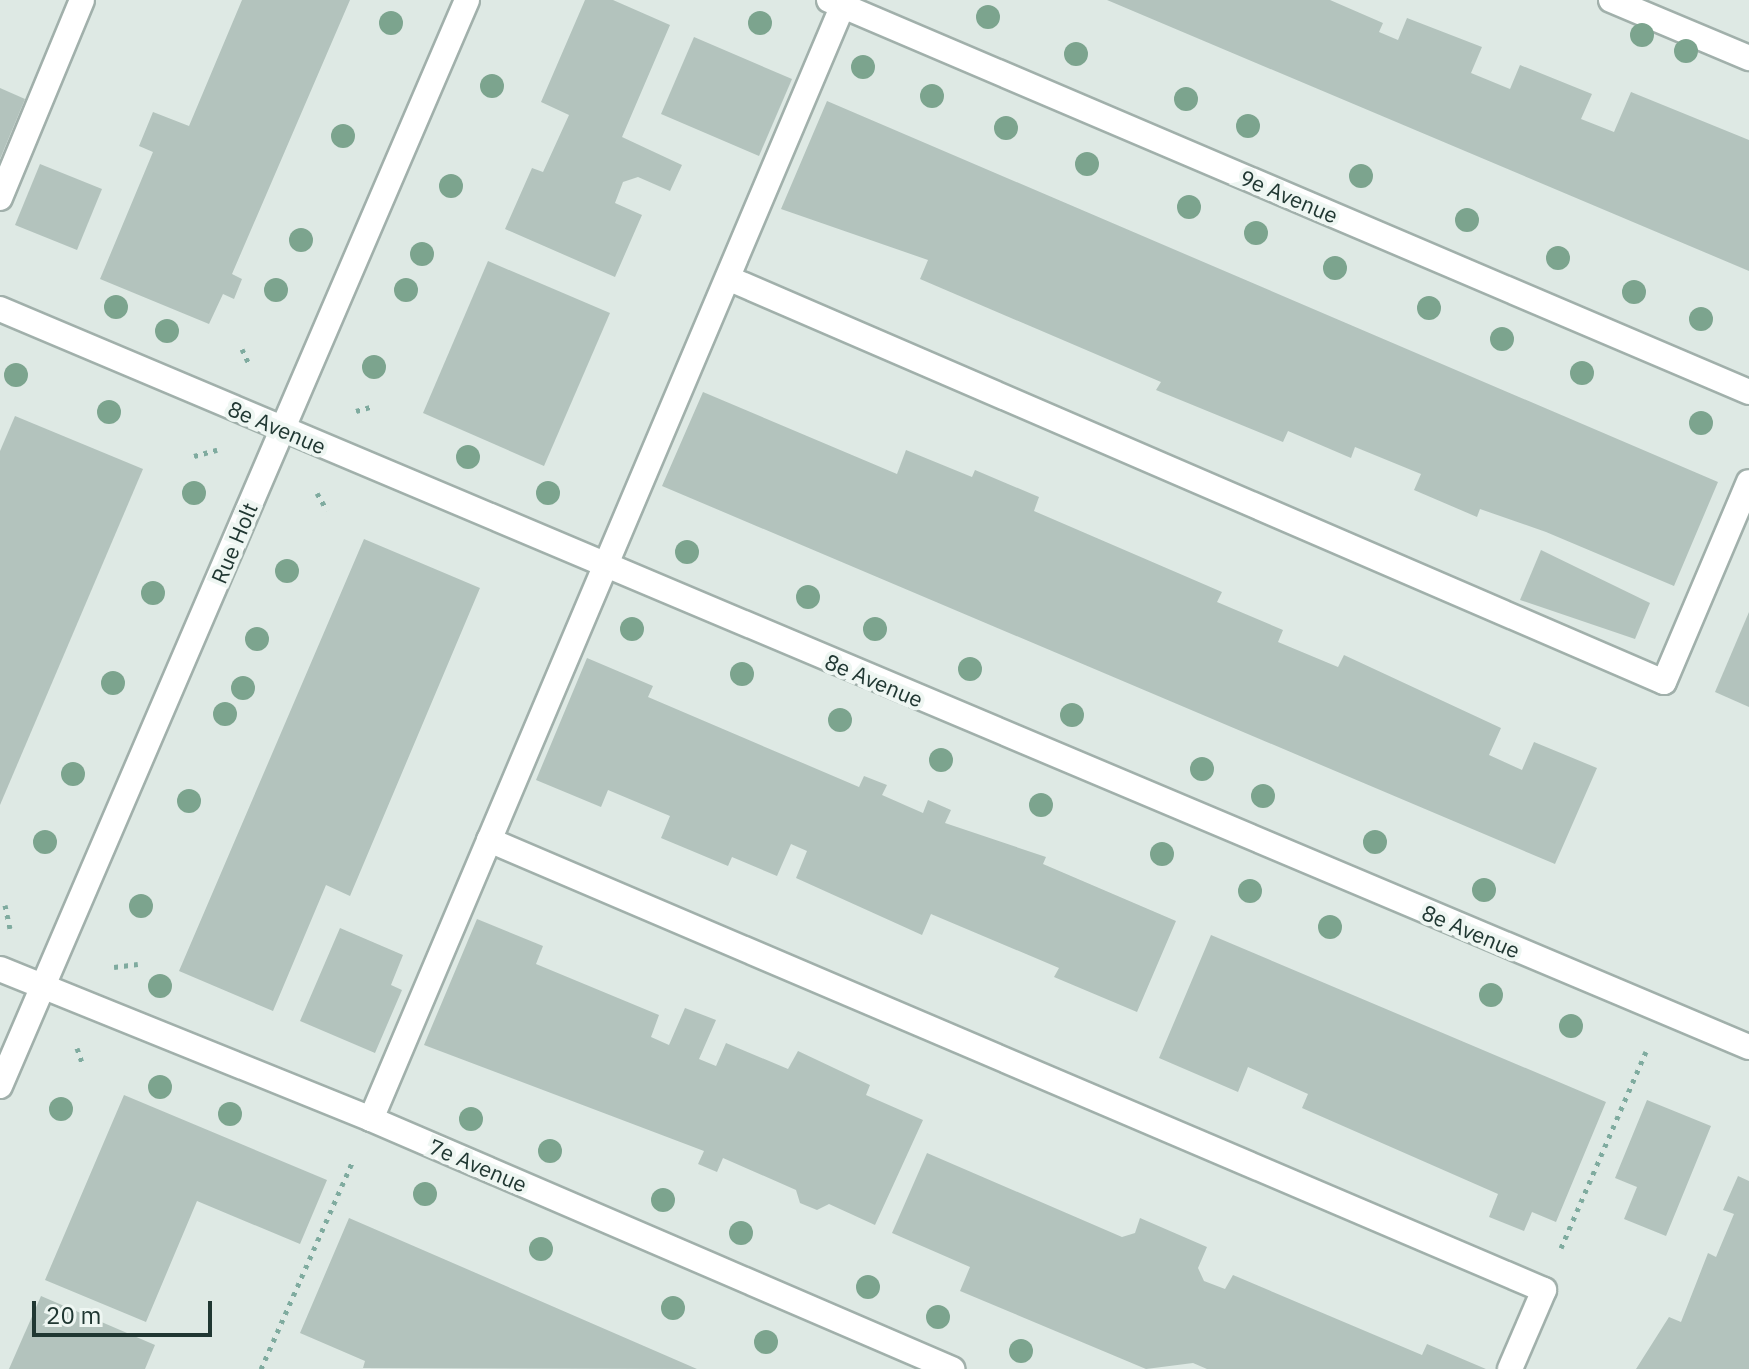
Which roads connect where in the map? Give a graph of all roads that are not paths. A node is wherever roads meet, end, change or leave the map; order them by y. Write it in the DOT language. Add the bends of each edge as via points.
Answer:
graph roads {
  1 [pos="467,0"];
  2 [pos="1611,0"];
  3 [pos="80,1"];
  4 [pos="839,2"];
  5 [pos="1749,58"];
  6 [pos="0,198"];
  7 [pos="730,279"];
  8 [pos="0,309"];
  9 [pos="1749,392"];
  10 [pos="283,429"];
  11 [pos="1749,482"];
  12 [pos="605,567"];
  13 [pos="489,840"];
  14 [pos="0,969"];
  15 [pos="43,987"];
  16 [pos="1749,1047"];
  17 [pos="0,1086"];
  18 [pos="371,1119"];
  19 [pos="952,1369"];
  20 [pos="1510,1369"];
  1 -- 10 [label="street, Rue Holt"];
  2 -- 5 [label="street"];
  3 -- 6 [label="street"];
  4 -- 7 [label="street"];
  4 -- 9 [label="street, 9e Avenue"];
  7 -- 11 [label="street" via="1664,682"];
  7 -- 12 [label="street"];
  8 -- 10 [label="street, 8e Avenue"];
  10 -- 12 [label="street, 8e Avenue"];
  10 -- 15 [label="street, Rue Holt"];
  12 -- 13 [label="street"];
  12 -- 16 [label="street, 8e Avenue"];
  13 -- 18 [label="street"];
  13 -- 20 [label="street" via="1544,1290"];
  14 -- 15 [label="street, 7e Avenue"];
  15 -- 17 [label="street, Rue Holt"];
  15 -- 18 [label="street, 7e Avenue"];
  18 -- 19 [label="street, 7e Avenue"];
}
